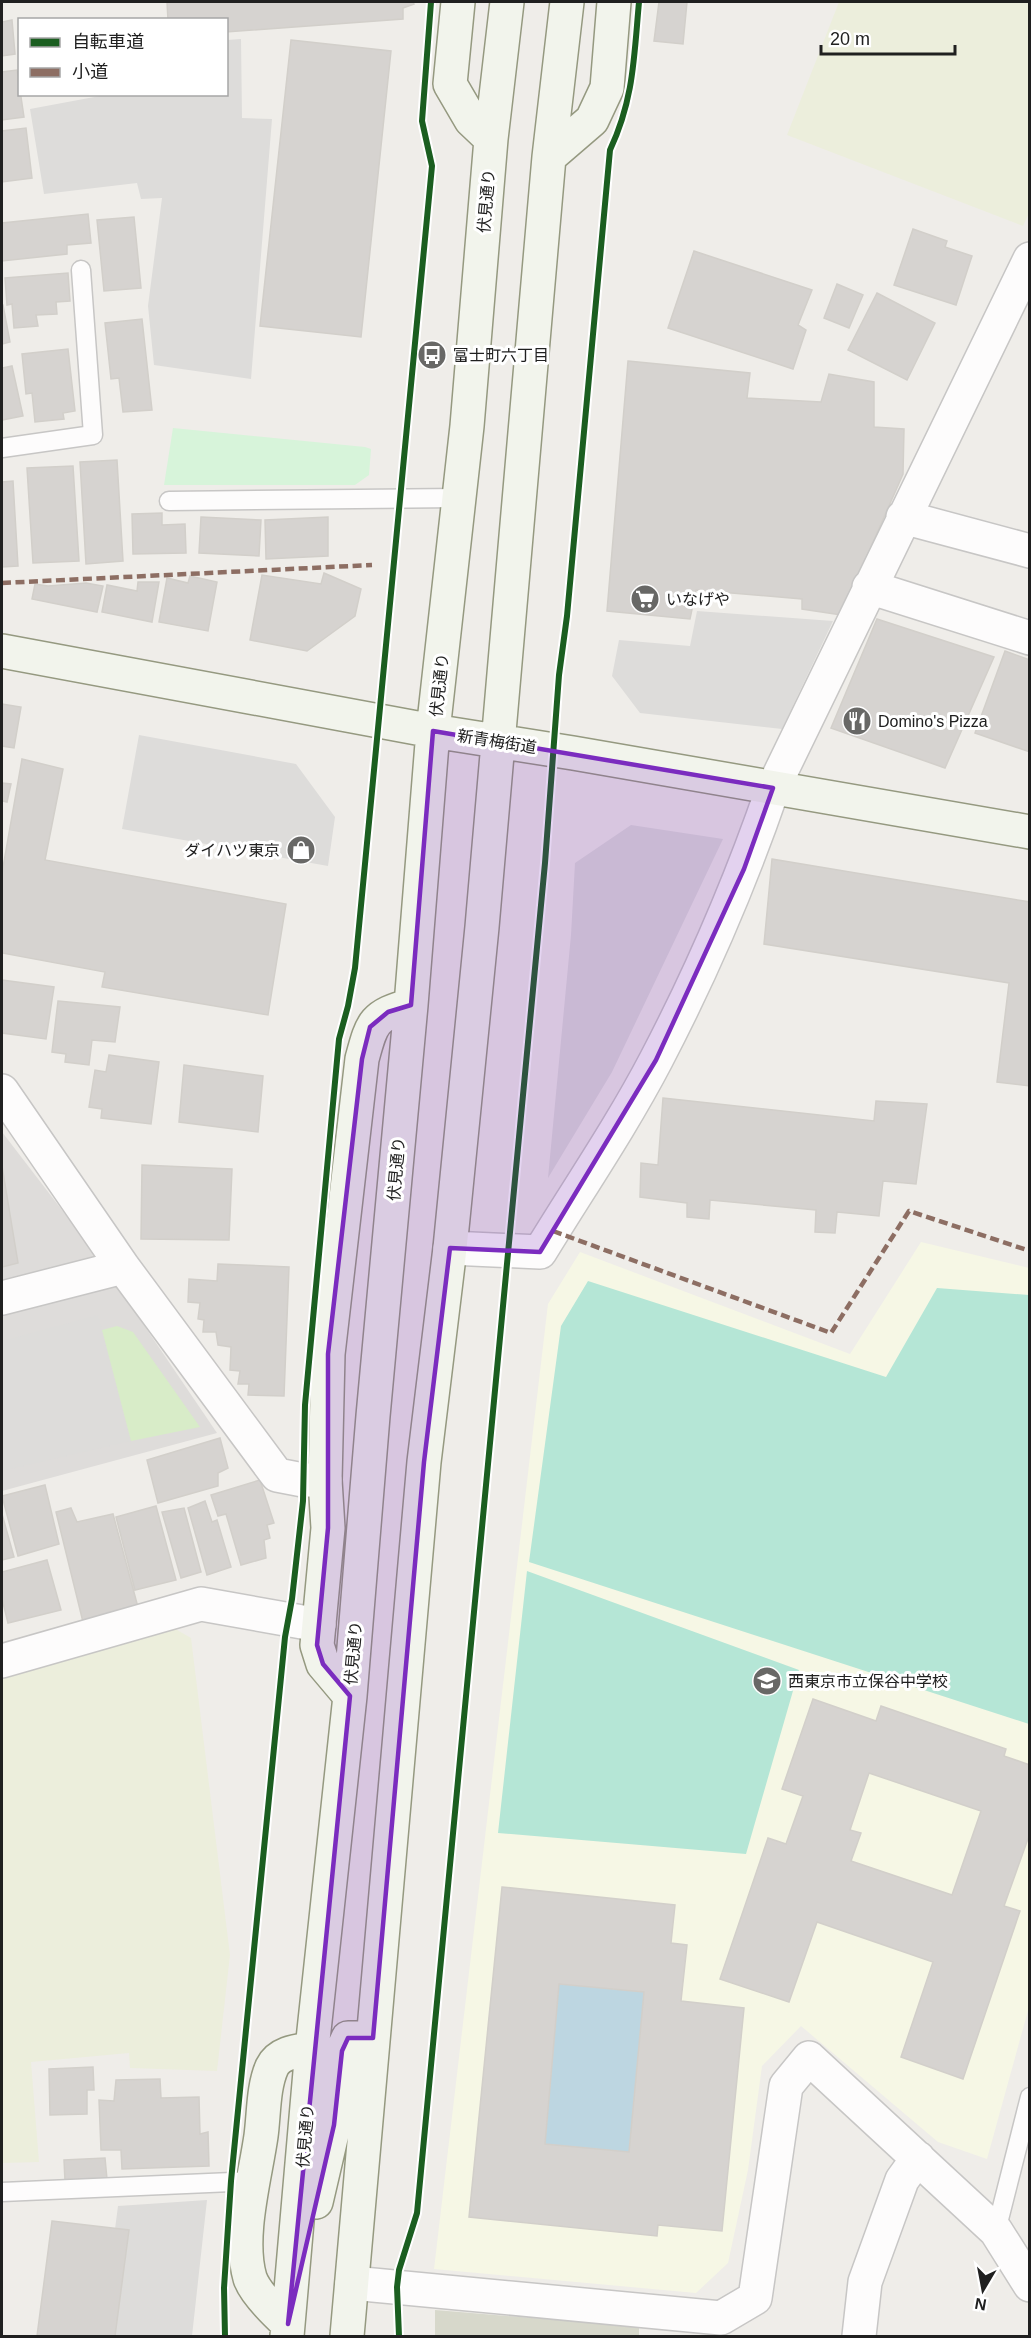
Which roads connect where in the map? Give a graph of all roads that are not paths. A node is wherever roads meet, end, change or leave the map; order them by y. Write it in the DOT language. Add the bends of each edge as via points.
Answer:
graph roads {
  1 [pos="458,2"];
  2 [pos="507,2"];
  3 [pos="567,2"];
  4 [pos="614,2"];
  5 [pos="491,139"];
  6 [pos="549,157"];
  7 [pos="1029,258"];
  8 [pos="81,270"];
  9 [pos="1021,296"];
  10 [pos="2,448"];
  11 [pos="459,498"];
  12 [pos="169,501"];
  13 [pos="903,517"];
  14 [pos="1029,551"];
  15 [pos="868,587"];
  16 [pos="1029,638"];
  17 [pos="2,651"];
  18 [pos="433,731"];
  19 [pos="498,741"];
  20 [pos="773,788"];
  21 [pos="1029,832"];
  22 [pos="411,1005"];
  23 [pos="2,1091"];
  24 [pos="450,1248"];
  25 [pos="123,1267"];
  26 [pos="2,1298"];
  27 [pos="325,1480"];
  28 [pos="319,1625"];
  29 [pos="2,1661"];
  30 [pos="350,1696"];
  31 [pos="373,2038"];
  32 [pos="312,2049"];
  33 [pos="1029,2097"];
  34 [pos="918,2158"];
  35 [pos="255,2181"];
  36 [pos="2,2192"];
  37 [pos="996,2231"];
  38 [pos="352,2283"];
  39 [pos="1029,2285"];
  40 [pos="288,2330"];
  41 [pos="347,2337"];
  42 [pos="859,2337"];
  1 -- 5 [label="main road" via="450,84 471,120"];
  2 -- 5 [label="main road, 伏見通り"];
  3 -- 6 [label="main road"];
  4 -- 6 [label="main road" via="607,88 592,120"];
  5 -- 11 [label="main road, 伏見通り"];
  6 -- 19 [label="main road"];
  7 -- 9 [label="street"];
  8 -- 10 [label="lane" via="93,435"];
  9 -- 13 [label="street"];
  11 -- 12 [label="lane"];
  11 -- 18 [label="main road, 伏見通り"];
  13 -- 14 [label="street"];
  13 -- 15 [label="street"];
  15 -- 16 [label="street"];
  15 -- 20 [label="street"];
  17 -- 18 [label="main road, 新青梅街道"];
  18 -- 19 [label="main road, 新青梅街道"];
  18 -- 22 [label="main road, 伏見通り"];
  19 -- 20 [label="main road, 新青梅街道"];
  19 -- 24 [label="main road"];
  20 -- 21 [label="main road, 新青梅街道"];
  20 -- 24 [label="street" via="744,869 656,1060 540,1252"];
  22 -- 27 [label="main road" via="388,1012 370,1027 362,1059 328,1354"];
  22 -- 30 [label="main road, 伏見通り"];
  23 -- 25 [label="street"];
  24 -- 31 [label="main road" via="424,1462"];
  25 -- 26 [label="street"];
  25 -- 27 [label="street" via="277,1474"];
  27 -- 28 [label="main road" via="328,1528"];
  28 -- 29 [label="street" via="201,1604"];
  28 -- 30 [label="main road" via="317,1645 323,1664"];
  30 -- 32 [label="main road, 伏見通り"];
  31 -- 38 [label="main road"];
  31 -- 40 [label="main road" via="348,2038 342,2051 334,2125"];
  32 -- 35 [label="main road" via="290,2051 273,2066"];
  32 -- 40 [label="main road, 伏見通り"];
  33 -- 37 [label="lane"];
  34 -- 37 [label="street"];
  34 -- 38 [label="street" via="809,2058 786,2086 755,2298 721,2318"];
  34 -- 42 [label="street" via="902,2180 865,2282"];
  35 -- 36 [label="lane"];
  35 -- 40 [label="main road" via="247,2223 251,2280"];
  37 -- 39 [label="street"];
  38 -- 41 [label="main road"];
}
